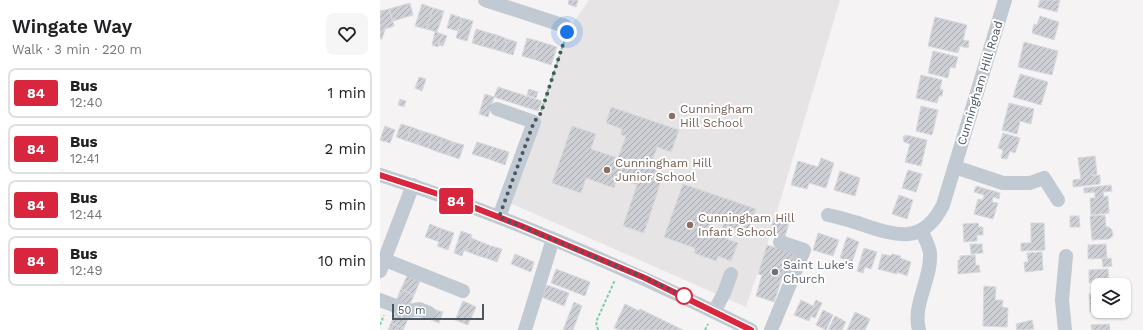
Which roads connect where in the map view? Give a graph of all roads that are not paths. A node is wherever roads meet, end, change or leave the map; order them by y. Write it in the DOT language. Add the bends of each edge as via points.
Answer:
graph roads {
  1 [pos="485,0"];
  2 [pos="1005,0"];
  3 [pos="509,4"];
  4 [pos="565,26"];
  5 [pos="497,109"];
  6 [pos="955,167"];
  7 [pos="380,175"];
  8 [pos="413,185"];
  9 [pos="1058,200"];
  10 [pos="828,215"];
  11 [pos="499,217"];
  12 [pos="921,230"];
  13 [pos="553,239"];
  14 [pos="780,242"];
  15 [pos="1066,256"];
  16 [pos="382,263"];
  17 [pos="731,274"];
  18 [pos="463,291"];
  19 [pos="380,300"];
  20 [pos="714,312"];
  21 [pos="429,313"];
  22 [pos="525,330"];
  23 [pos="751,330"];
  24 [pos="771,330"];
  25 [pos="919,330"];
  26 [pos="1065,330"];
  1 -- 3 [label="street"];
  2 -- 6 [label="street, Cunningham Hill Road"];
  3 -- 4 [label="street"];
  5 -- 11 [label="street" via="534,122"];
  6 -- 9 [label="street" via="1004,183 1030,183 1044,178"];
  6 -- 12 [label="street, Cunningham Hill Road" via="944,205 934,220"];
  7 -- 8 [label="street"];
  8 -- 11 [label="street"];
  8 -- 16 [label="street"];
  10 -- 12 [label="street, Cunningham Hill Road" via="886,233 899,235"];
  11 -- 13 [label="street"];
  12 -- 25 [label="street" via="930,252 930,264 918,309"];
  13 -- 20 [label="street"];
  13 -- 22 [label="street"];
  14 -- 24 [label="street" via="804,250"];
  15 -- 26 [label="street" via="1062,300"];
  16 -- 18 [label="street"];
  17 -- 20 [label="street"];
  19 -- 21 [label="street" via="409,311 419,309"];
  20 -- 23 [label="street"];
}
